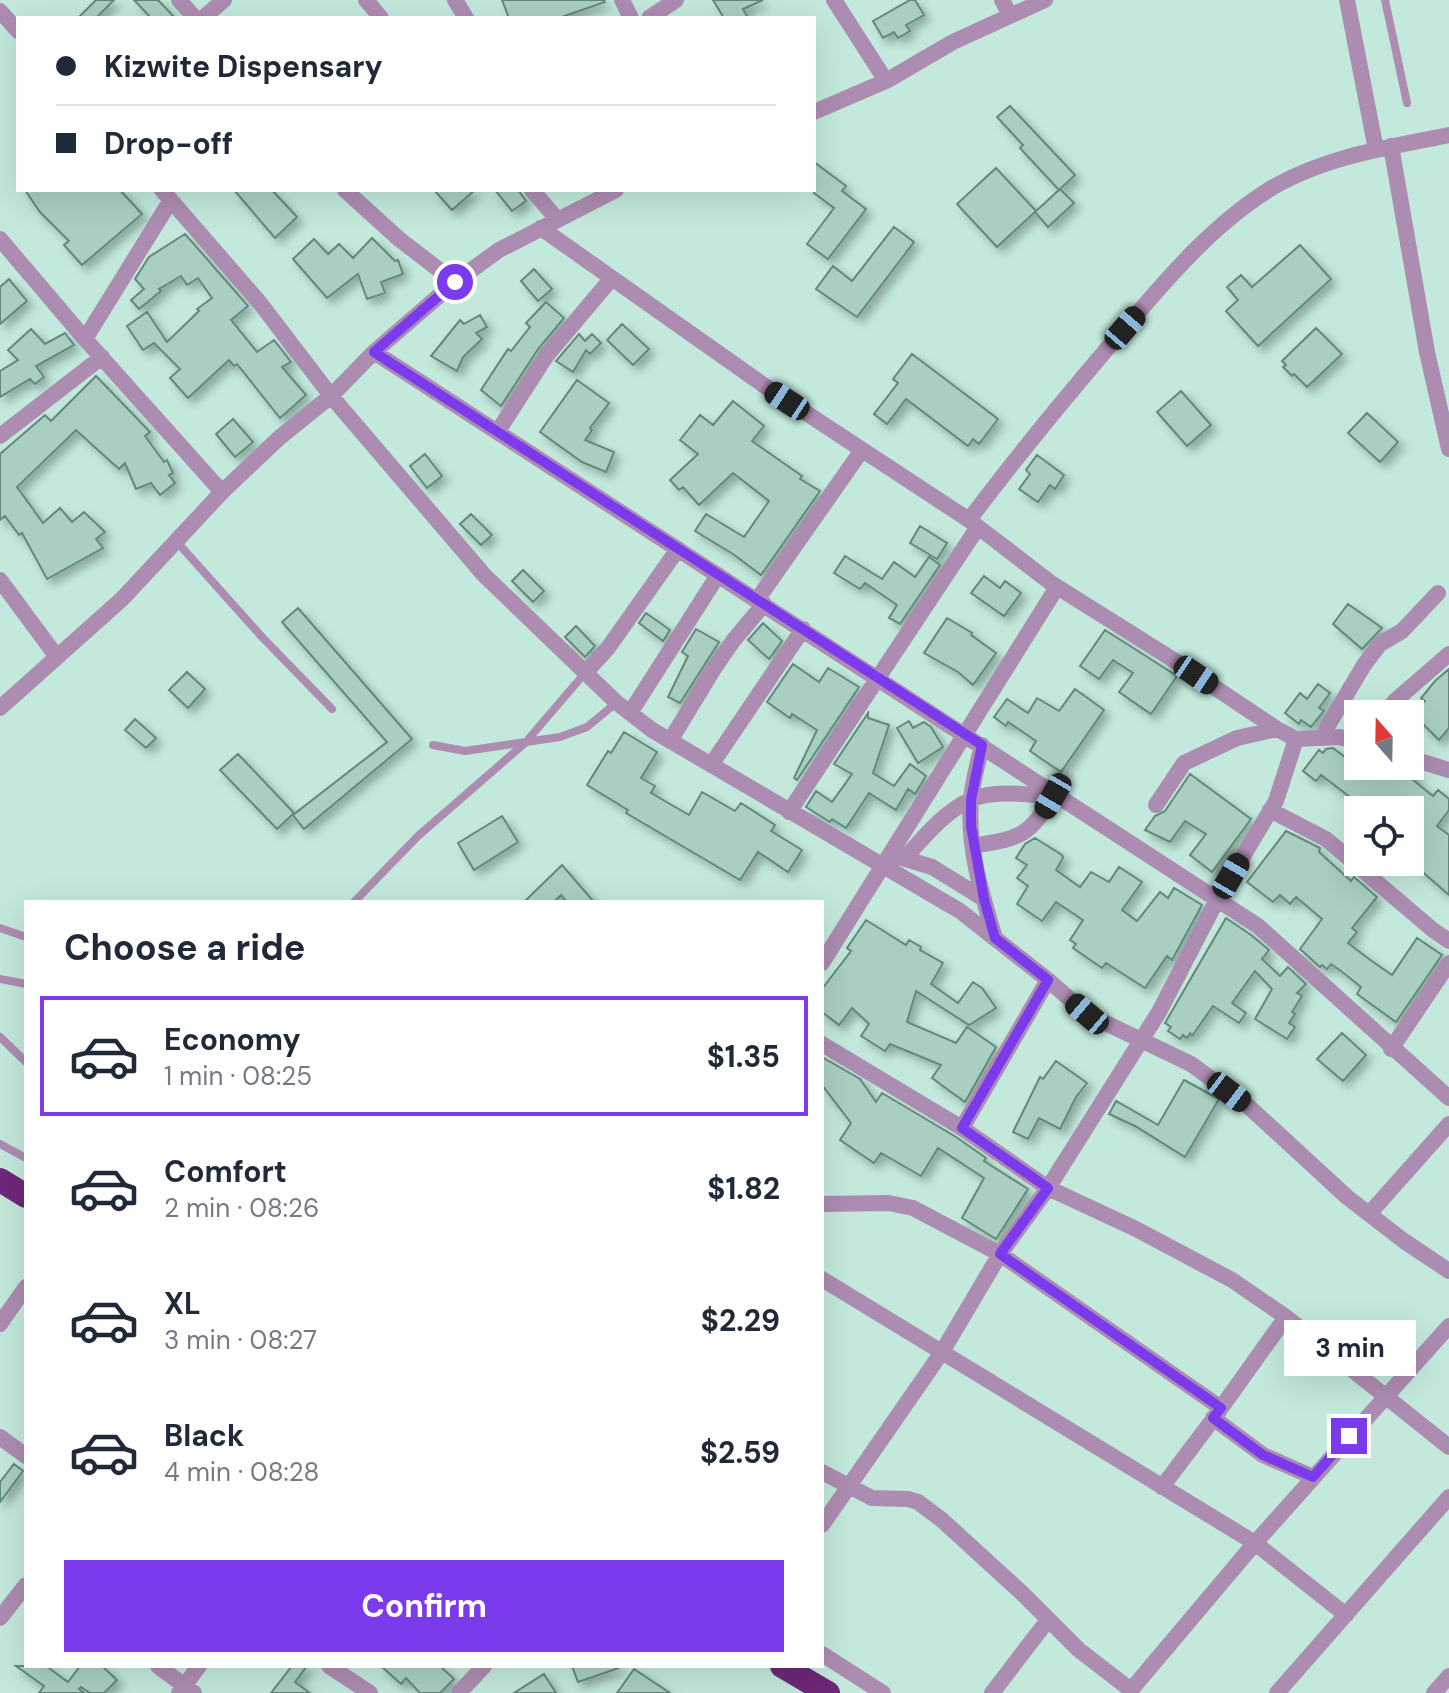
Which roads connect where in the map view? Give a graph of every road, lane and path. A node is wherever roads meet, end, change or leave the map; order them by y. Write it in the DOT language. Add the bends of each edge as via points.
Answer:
graph roads {
  1 [pos="179,0"];
  2 [pos="224,0"];
  3 [pos="366,0"];
  4 [pos="676,0"];
  5 [pos="834,0"];
  6 [pos="1045,0"];
  7 [pos="1347,0"];
  8 [pos="1385,0"];
  9 [pos="1006,8"];
  10 [pos="0,11"];
  11 [pos="193,16"];
  12 [pos="205,16"];
  13 [pos="379,16"];
  14 [pos="652,16"];
  15 [pos="16,29"];
  16 [pos="886,81"];
  17 [pos="1407,103"];
  18 [pos="816,111"];
  19 [pos="1449,135"];
  20 [pos="1384,148"];
  21 [pos="347,192"];
  22 [pos="534,192"];
  23 [pos="612,192"];
  24 [pos="166,195"];
  25 [pos="557,219"];
  26 [pos="541,228"];
  27 [pos="0,239"];
  28 [pos="612,278"];
  29 [pos="455,282"];
  30 [pos="85,339"];
  31 [pos="374,352"];
  32 [pos="102,357"];
  33 [pos="331,396"];
  34 [pos="498,431"];
  35 [pos="0,436"];
  36 [pos="1449,449"];
  37 [pos="862,450"];
  38 [pos="222,492"];
  39 [pos="973,524"];
  40 [pos="177,542"];
  41 [pos="678,549"];
  42 [pos="718,575"];
  43 [pos="0,580"];
  44 [pos="1057,587"];
  45 [pos="1438,593"];
  46 [pos="761,602"];
  47 [pos="803,629"];
  48 [pos="1449,654"];
  49 [pos="57,657"];
  50 [pos="586,672"];
  51 [pos="877,677"];
  52 [pos="1396,700"];
  53 [pos="616,702"];
  54 [pos="0,708"];
  55 [pos="332,709"];
  56 [pos="630,713"];
  57 [pos="1277,729"];
  58 [pos="965,734"];
  59 [pos="1323,738"];
  60 [pos="1344,738"];
  61 [pos="1296,739"];
  62 [pos="670,741"];
  63 [pos="525,743"];
  64 [pos="433,745"];
  65 [pos="982,745"];
  66 [pos="1424,762"];
  67 [pos="711,765"];
  68 [pos="1449,770"];
  69 [pos="1056,797"];
  70 [pos="971,800"];
  71 [pos="1156,805"];
  72 [pos="1270,810"];
  73 [pos="789,812"];
  74 [pos="973,846"];
  75 [pos="892,860"];
  76 [pos="1218,898"];
  77 [pos="984,899"];
  78 [pos="356,900"];
  79 [pos="0,928"];
  80 [pos="24,936"];
  81 [pos="995,938"];
  82 [pos="1449,941"];
  83 [pos="824,960"];
  84 [pos="1449,963"];
  85 [pos="0,979"];
  86 [pos="1048,980"];
  87 [pos="24,984"];
  88 [pos="0,1037"];
  89 [pos="1140,1040"];
  90 [pos="824,1045"];
  91 [pos="1391,1049"];
  92 [pos="24,1060"];
  93 [pos="1449,1098"];
  94 [pos="1449,1124"];
  95 [pos="962,1128"];
  96 [pos="0,1144"];
  97 [pos="24,1157"];
  98 [pos="0,1180"];
  99 [pos="1048,1188"];
  100 [pos="24,1195"];
  101 [pos="824,1204"];
  102 [pos="1369,1214"];
  103 [pos="1000,1254"];
  104 [pos="1449,1271"];
  105 [pos="824,1280"];
  106 [pos="24,1290"];
  107 [pos="1286,1317"];
  108 [pos="0,1324"];
  109 [pos="1449,1326"];
  110 [pos="942,1352"];
  111 [pos="1386,1394"];
  112 [pos="1217,1413"];
  113 [pos="0,1437"];
  114 [pos="1449,1447"];
  115 [pos="24,1455"];
  116 [pos="824,1473"];
  117 [pos="1313,1477"];
  118 [pos="848,1487"];
  119 [pos="1162,1487"];
  120 [pos="1449,1497"];
  121 [pos="824,1522"];
  122 [pos="1255,1543"];
  123 [pos="24,1588"];
  124 [pos="1346,1615"];
  125 [pos="0,1618"];
  126 [pos="1048,1620"];
  127 [pos="824,1655"];
  128 [pos="160,1668"];
  129 [pos="198,1668"];
  130 [pos="332,1668"];
  131 [pos="482,1668"];
  132 [pos="785,1668"];
  133 [pos="1449,1676"];
  134 [pos="186,1691"];
  135 [pos="1130,1691"];
  136 [pos="370,1693"];
  137 [pos="459,1693"];
  138 [pos="828,1693"];
  139 [pos="883,1693"];
  140 [pos="992,1693"];
  141 [pos="1277,1693"];
  142 [pos="1434,1693"];
  1 -- 11 [label="street"];
  2 -- 12 [label="street"];
  3 -- 13 [label="street"];
  4 -- 14 [label="street"];
  5 -- 16 [label="street"];
  6 -- 9 [label="street"];
  7 -- 20 [label="street"];
  8 -- 17 [label="lane"];
  9 -- 16 [label="street"];
  10 -- 15 [label="street"];
  16 -- 18 [label="street"];
  19 -- 20 [label="street"];
  20 -- 36 [label="street"];
  20 -- 39 [label="street" via="1326,164 1272,188 1206,240 1067,395"];
  21 -- 29 [label="street"];
  22 -- 25 [label="street"];
  23 -- 25 [label="street"];
  24 -- 30 [label="street"];
  24 -- 33 [label="street" via="260,303"];
  25 -- 26 [label="street"];
  26 -- 28 [label="street"];
  26 -- 29 [label="street"];
  27 -- 30 [label="street"];
  28 -- 34 [label="street" via="547,355"];
  28 -- 37 [label="street"];
  29 -- 31 [label="street"];
  30 -- 32 [label="street"];
  31 -- 33 [label="street"];
  31 -- 34 [label="street"];
  32 -- 35 [label="street"];
  32 -- 38 [label="street"];
  33 -- 38 [label="street"];
  33 -- 50 [label="street" via="484,575"];
  34 -- 41 [label="street"];
  37 -- 39 [label="street"];
  37 -- 46 [label="street"];
  38 -- 40 [label="street"];
  39 -- 44 [label="street"];
  39 -- 51 [label="street"];
  40 -- 49 [label="street"];
  40 -- 55 [label="lane"];
  41 -- 42 [label="street"];
  41 -- 50 [label="street"];
  42 -- 46 [label="street"];
  42 -- 56 [label="street"];
  43 -- 49 [label="street"];
  44 -- 57 [label="street"];
  44 -- 58 [label="street"];
  45 -- 59 [label="street" via="1402,631 1375,650"];
  46 -- 47 [label="street"];
  46 -- 62 [label="street"];
  47 -- 51 [label="street"];
  47 -- 67 [label="street"];
  48 -- 52 [label="street"];
  49 -- 54 [label="street"];
  50 -- 53 [label="street"];
  50 -- 63 [label="lane"];
  51 -- 58 [label="street"];
  51 -- 73 [label="street"];
  53 -- 56 [label="street"];
  53 -- 63 [label="lane" via="587,727"];
  56 -- 62 [label="street"];
  57 -- 61 [label="street"];
  57 -- 71 [label="street" via="1237,738 1184,763"];
  58 -- 65 [label="street"];
  58 -- 75 [label="street"];
  59 -- 60 [label="street"];
  59 -- 61 [label="street"];
  61 -- 72 [label="street"];
  62 -- 67 [label="street"];
  63 -- 64 [label="lane" via="465,751"];
  63 -- 78 [label="lane" via="418,836"];
  65 -- 69 [label="street"];
  65 -- 70 [label="street"];
  66 -- 68 [label="street"];
  67 -- 73 [label="street"];
  69 -- 70 [label="street"];
  69 -- 74 [label="street" via="1016,839"];
  69 -- 76 [label="street"];
  70 -- 74 [label="street"];
  70 -- 75 [label="street"];
  72 -- 76 [label="street"];
  72 -- 82 [label="street" via="1326,839"];
  73 -- 75 [label="street"];
  74 -- 77 [label="street"];
  75 -- 77 [label="street" via="932,867"];
  75 -- 81 [label="street"];
  75 -- 83 [label="street"];
  76 -- 89 [label="street"];
  76 -- 91 [label="street" via="1258,926"];
  77 -- 81 [label="street"];
  79 -- 80 [label="lane"];
  81 -- 86 [label="street"];
  84 -- 91 [label="street"];
  85 -- 87 [label="lane"];
  86 -- 89 [label="street" via="1087,1014"];
  86 -- 95 [label="street"];
  88 -- 92 [label="lane"];
  89 -- 99 [label="street"];
  89 -- 102 [label="street" via="1191,1064 1248,1106"];
  90 -- 95 [label="street"];
  91 -- 93 [label="street"];
  94 -- 102 [label="street"];
  95 -- 99 [label="street"];
  96 -- 97 [label="lane"];
  98 -- 100 [label="highway"];
  99 -- 103 [label="street"];
  99 -- 107 [label="street" via="1232,1280"];
  101 -- 103 [label="street" via="913,1208"];
  102 -- 104 [label="street"];
  103 -- 110 [label="street"];
  103 -- 112 [label="street"];
  105 -- 110 [label="street"];
  106 -- 108 [label="street"];
  107 -- 111 [label="street"];
  107 -- 112 [label="street"];
  109 -- 111 [label="street"];
  110 -- 118 [label="street"];
  110 -- 119 [label="street"];
  111 -- 114 [label="street"];
  111 -- 117 [label="street"];
  112 -- 117 [label="street" via="1263,1455"];
  112 -- 119 [label="street"];
  113 -- 115 [label="street"];
  116 -- 118 [label="street"];
  117 -- 122 [label="street"];
  118 -- 121 [label="street"];
  118 -- 126 [label="street" via="872,1498 918,1502"];
  119 -- 122 [label="street"];
  120 -- 124 [label="street"];
  122 -- 124 [label="street"];
  122 -- 135 [label="street"];
  123 -- 125 [label="street"];
  124 -- 141 [label="street"];
  126 -- 135 [label="street"];
  126 -- 140 [label="street"];
  127 -- 139 [label="street"];
  128 -- 134 [label="street"];
  129 -- 134 [label="street"];
  130 -- 136 [label="street"];
  131 -- 137 [label="street"];
  132 -- 138 [label="highway"];
  133 -- 142 [label="street"];
}
